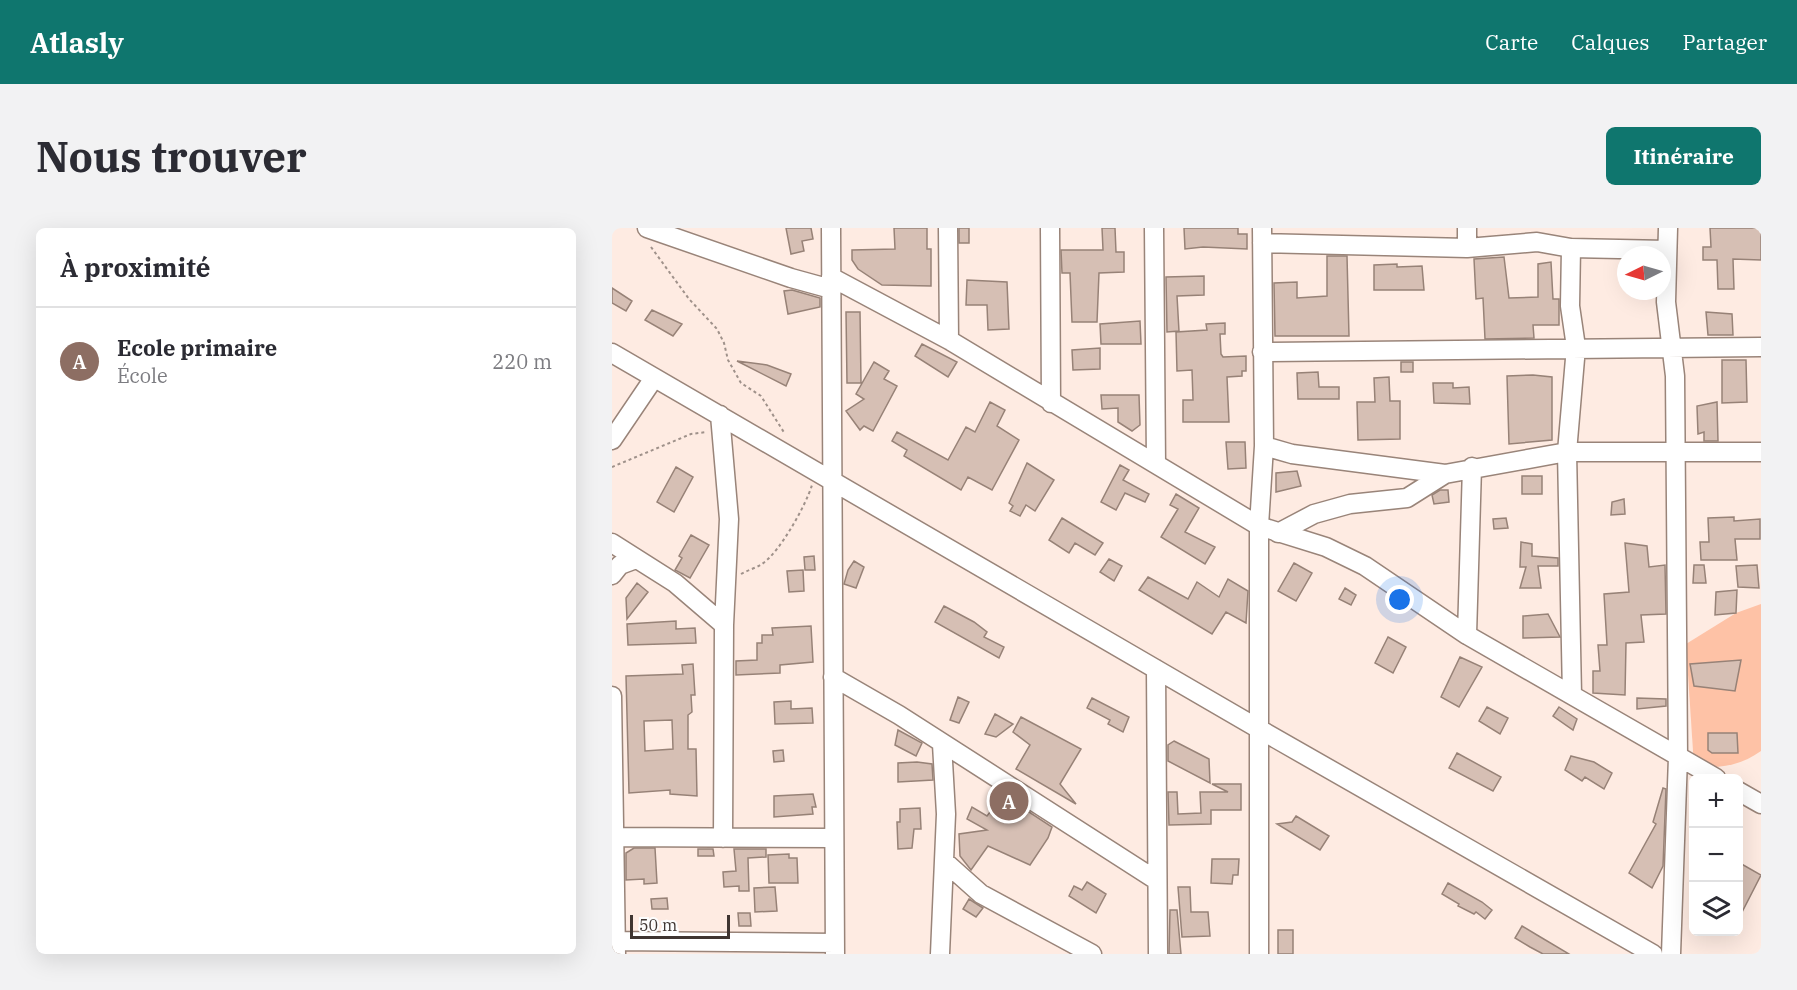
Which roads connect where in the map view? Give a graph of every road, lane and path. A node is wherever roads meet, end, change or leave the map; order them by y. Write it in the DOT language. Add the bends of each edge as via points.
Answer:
graph roads {
  1 [pos="831,228"];
  2 [pos="948,228"];
  3 [pos="1050,228"];
  4 [pos="1154,228"];
  5 [pos="1467,228"];
  6 [pos="1668,228"];
  7 [pos="646,234"];
  8 [pos="1262,236"];
  9 [pos="1667,246"];
  10 [pos="1467,248"];
  11 [pos="1571,248"];
  12 [pos="1617,249"];
  13 [pos="831,283"];
  14 [pos="1666,300"];
  15 [pos="948,340"];
  16 [pos="1576,347"];
  17 [pos="1761,347"];
  18 [pos="1670,349"];
  19 [pos="612,352"];
  20 [pos="1262,352"];
  21 [pos="654,378"];
  22 [pos="1051,403"];
  23 [pos="721,422"];
  24 [pos="612,440"];
  25 [pos="1264,446"];
  26 [pos="1676,451"];
  27 [pos="1568,452"];
  28 [pos="1761,452"];
  29 [pos="793,457"];
  30 [pos="1156,464"];
  31 [pos="612,467"];
  32 [pos="1472,467"];
  33 [pos="1445,474"];
  34 [pos="824,475"];
  35 [pos="1259,526"];
  36 [pos="1278,533"];
  37 [pos="612,543"];
  38 [pos="636,559"];
  39 [pos="612,575"];
  40 [pos="726,583"];
  41 [pos="724,625"];
  42 [pos="1467,635"];
  43 [pos="1156,669"];
  44 [pos="833,677"];
  45 [pos="1572,695"];
  46 [pos="612,696"];
  47 [pos="1259,729"];
  48 [pos="942,744"];
  49 [pos="1678,757"];
  50 [pos="1709,774"];
  51 [pos="1743,794"];
  52 [pos="1761,804"];
  53 [pos="615,837"];
  54 [pos="723,838"];
  55 [pos="834,838"];
  56 [pos="944,861"];
  57 [pos="1156,880"];
  58 [pos="1056,935"];
  59 [pos="615,945"];
  60 [pos="835,948"];
  61 [pos="940,954"];
  62 [pos="1054,954"];
  63 [pos="1092,954"];
  64 [pos="1158,954"];
  65 [pos="1259,954"];
  66 [pos="1653,954"];
  67 [pos="1671,954"];
  1 -- 13 [label="street"];
  2 -- 15 [label="street"];
  3 -- 22 [label="street"];
  4 -- 30 [label="street"];
  5 -- 10 [label="street"];
  6 -- 9 [label="street"];
  7 -- 13 [label="street" via="791,278"];
  7 -- 29 [label="path" via="688,299 717,329 741,384 761,396 787,437"];
  8 -- 10 [label="street"];
  8 -- 20 [label="street"];
  10 -- 11 [label="street" via="1537,242"];
  11 -- 12 [label="street"];
  11 -- 16 [label="street" via="1570,306"];
  13 -- 15 [label="street"];
  13 -- 34 [label="street"];
  14 -- 18 [label="street"];
  15 -- 22 [label="street"];
  16 -- 18 [label="street"];
  16 -- 20 [label="street"];
  16 -- 27 [label="street"];
  17 -- 18 [label="street"];
  18 -- 26 [label="street" via="1675,376"];
  19 -- 21 [label="street"];
  20 -- 25 [label="street"];
  21 -- 23 [label="street"];
  21 -- 24 [label="street"];
  22 -- 30 [label="street"];
  23 -- 29 [label="street"];
  23 -- 31 [label="path"];
  23 -- 40 [label="street" via="729,519"];
  25 -- 33 [label="street" via="1292,454"];
  25 -- 35 [label="street"];
  26 -- 27 [label="street"];
  26 -- 28 [label="street"];
  26 -- 49 [label="street"];
  27 -- 32 [label="street"];
  27 -- 45 [label="street"];
  29 -- 34 [label="street"];
  30 -- 35 [label="street"];
  32 -- 33 [label="street"];
  32 -- 42 [label="street"];
  33 -- 36 [label="street" via="1407,498 1350,504 1314,514"];
  34 -- 40 [label="path" via="764,563"];
  34 -- 43 [label="street"];
  34 -- 44 [label="street"];
  35 -- 36 [label="street"];
  35 -- 47 [label="street"];
  36 -- 42 [label="street" via="1326,547 1365,566"];
  37 -- 38 [label="street"];
  38 -- 39 [label="street" via="620,565"];
  38 -- 41 [label="street" via="675,583"];
  40 -- 41 [label="street"];
  41 -- 54 [label="street"];
  42 -- 45 [label="street"];
  43 -- 47 [label="street"];
  43 -- 57 [label="street"];
  44 -- 48 [label="street"];
  44 -- 55 [label="street"];
  45 -- 49 [label="street"];
  46 -- 53 [label="street"];
  47 -- 65 [label="street"];
  47 -- 66 [label="street"];
  48 -- 56 [label="street"];
  48 -- 57 [label="street"];
  49 -- 50 [label="street"];
  49 -- 67 [label="street"];
  51 -- 52 [label="street"];
  53 -- 54 [label="street"];
  53 -- 59 [label="street"];
  54 -- 55 [label="street"];
  55 -- 60 [label="street"];
  56 -- 58 [label="street" via="981,894"];
  56 -- 61 [label="street"];
  57 -- 64 [label="street"];
  58 -- 62 [label="street"];
  58 -- 63 [label="street"];
  59 -- 60 [label="street"];
}
